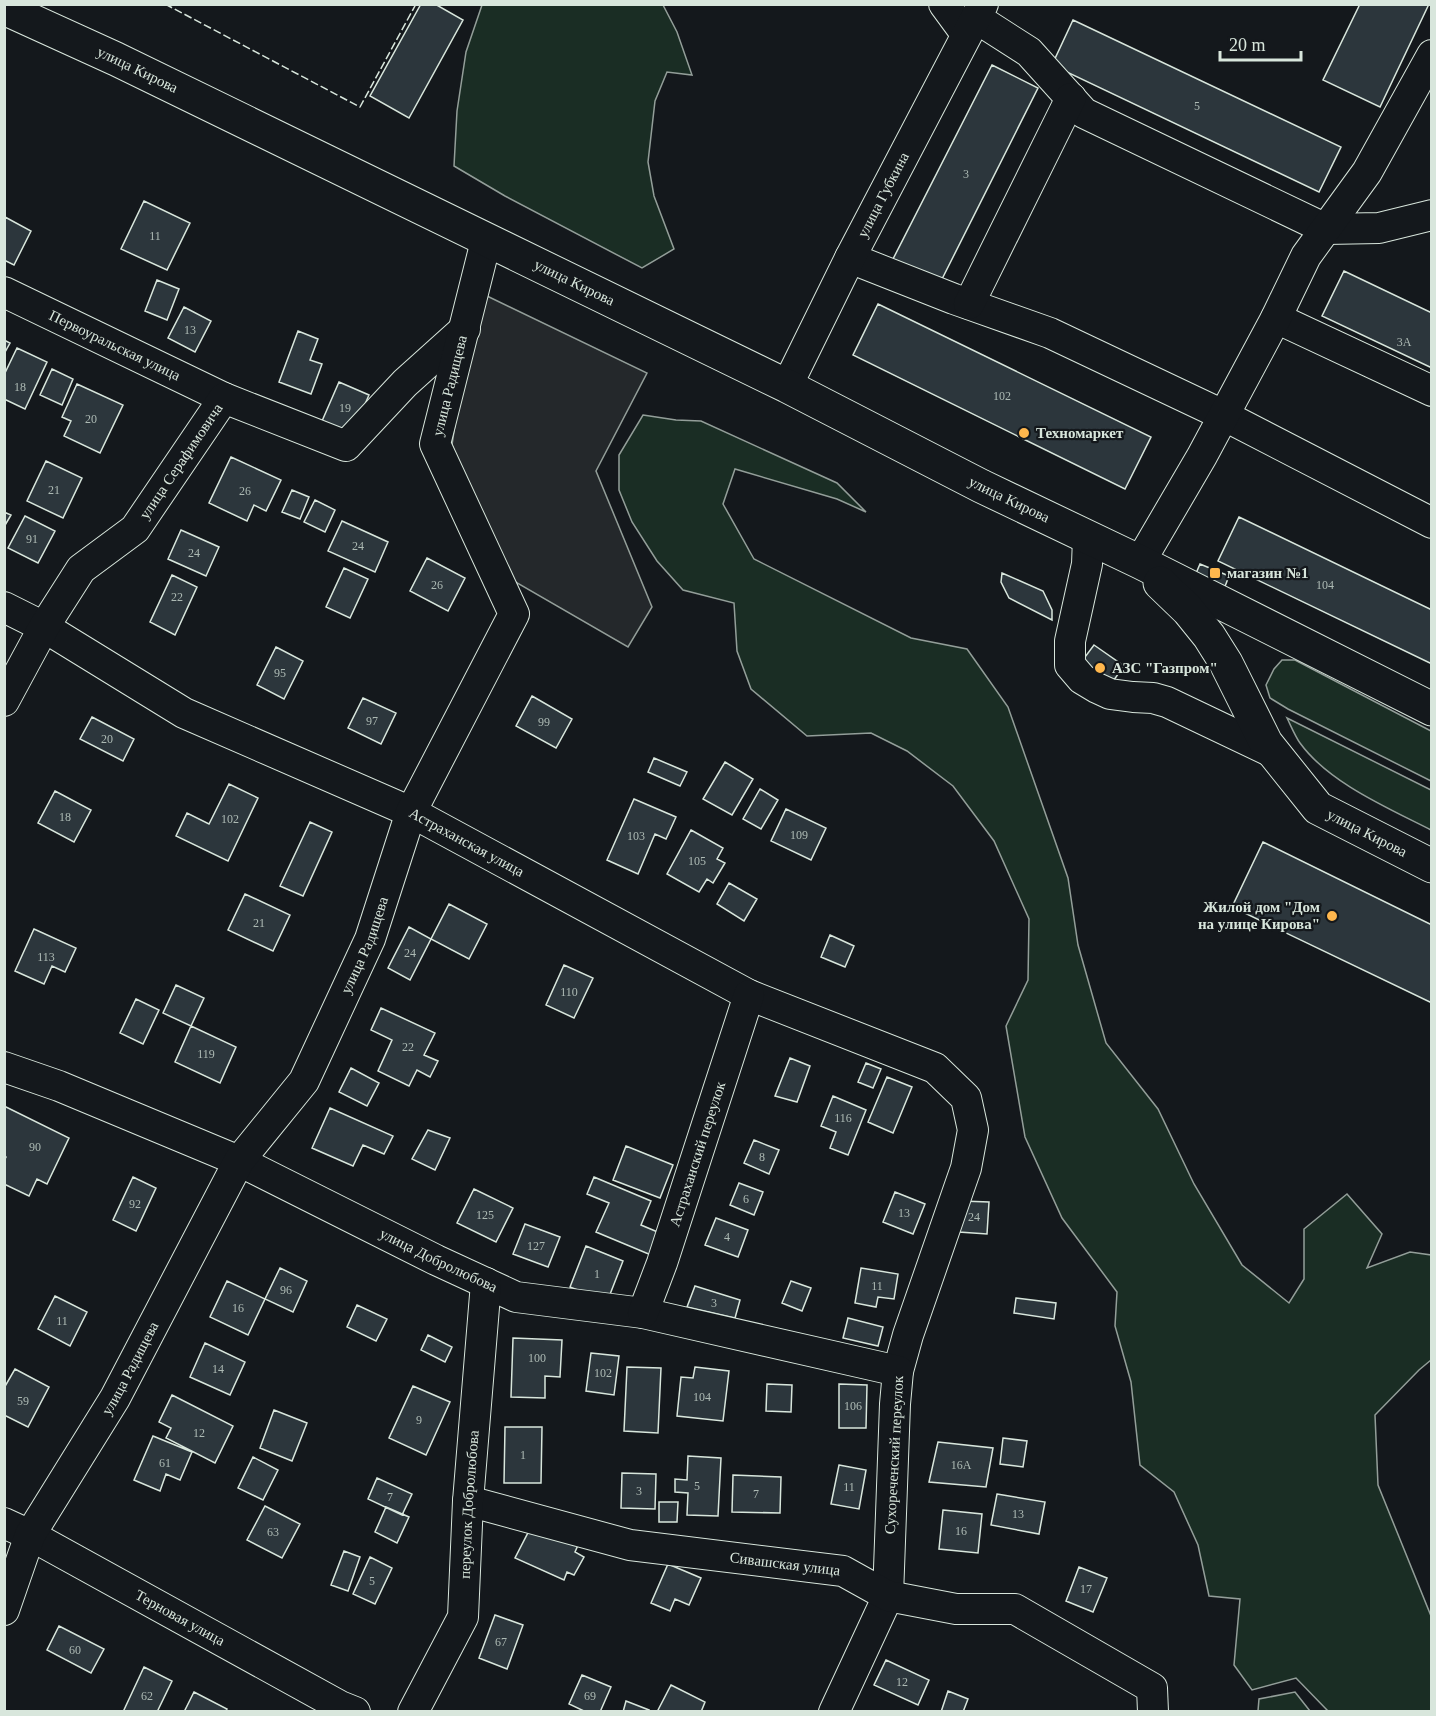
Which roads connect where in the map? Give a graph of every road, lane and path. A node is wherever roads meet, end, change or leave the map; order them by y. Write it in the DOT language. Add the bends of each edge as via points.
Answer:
graph roads {
  1 [pos="944,4"];
  2 [pos="4,8"];
  3 [pos="975,19"];
  4 [pos="1431,55"];
  5 [pos="1071,99"];
  6 [pos="1431,215"];
  7 [pos="1326,229"];
  8 [pos="486,241"];
  9 [pos="850,258"];
  10 [pos="4,292"];
  11 [pos="969,304"];
  12 [pos="1276,318"];
  13 [pos="465,329"];
  14 [pos="787,386"];
  15 [pos="1431,391"];
  16 [pos="224,398"];
  17 [pos="1223,415"];
  18 [pos="1431,523"];
  19 [pos="1088,538"];
  20 [pos="1140,562"];
  21 [pos="4,607"];
  22 [pos="44,627"];
  23 [pos="4,701"];
  24 [pos="1431,709"];
  25 [pos="1274,753"];
  26 [pos="411,812"];
  27 [pos="1431,866"];
  28 [pos="749,995"];
  29 [pos="4,1067"];
  30 [pos="935,1068"];
  31 [pos="239,1161"];
  32 [pos="486,1283"];
  33 [pos="643,1312"];
  34 [pos="898,1371"];
  35 [pos="468,1501"];
  36 [pos="17,1529"];
  37 [pos="888,1596"];
  38 [pos="4,1610"];
  39 [pos="1152,1700"];
  40 [pos="355,1712"];
  41 [pos="413,1712"];
  42 [pos="834,1712"];
  1 -- 3 [label="street"];
  2 -- 8 [label="main road, улица Кирова"];
  3 -- 5 [label="street" via="1029,52"];
  3 -- 9 [label="street, улица Губкина"];
  4 -- 7 [label="street" via="1367,172"];
  5 -- 7 [label="street" via="1084,113"];
  5 -- 11 [label="street"];
  6 -- 7 [label="street" via="1379,228"];
  7 -- 12 [label="street" via="1306,256"];
  8 -- 13 [label="street, улица Радищева"];
  8 -- 14 [label="main road, улица Кирова"];
  9 -- 11 [label="street"];
  9 -- 14 [label="street, улица Губкина"];
  10 -- 16 [label="street, Первоуральская улица"];
  11 -- 17 [label="street" via="1050,333"];
  12 -- 15 [label="street"];
  12 -- 17 [label="street"];
  13 -- 16 [label="street, улица Серафимовича" via="405,383 346,446"];
  13 -- 26 [label="street, улица Радищева" via="435,444 514,614"];
  14 -- 19 [label="main road, улица Кирова"];
  16 -- 22 [label="street, улица Серафимовича" via="135,529 81,569"];
  17 -- 18 [label="street"];
  17 -- 20 [label="street"];
  19 -- 20 [label="main road, улица Кирова"];
  19 -- 25 [label="street" via="1088,564 1070,641 1070,665 1074,672 1110,694 1167,702"];
  20 -- 24 [label="main road, улица Кирова"];
  20 -- 25 [label="main road, улица Кирова" via="1209,636"];
  21 -- 22 [label="street, Астраханская улица"];
  22 -- 23 [label="street, улица Серафимовича"];
  22 -- 26 [label="street, Астраханская улица" via="184,713"];
  25 -- 27 [label="main road, улица Кирова" via="1318,808"];
  26 -- 28 [label="street, Астраханская улица"];
  26 -- 31 [label="street, улица Радищева" via="370,939 304,1081"];
  28 -- 30 [label="street, Астраханская улица"];
  28 -- 33 [label="street, Астраханский переулок"];
  29 -- 31 [label="street, улица Добролюбова"];
  30 -- 34 [label="street, Сухореченский переулок" via="966,1098 973,1130 966,1168"];
  31 -- 32 [label="street, улица Добролюбова"];
  31 -- 36 [label="street, улица Радищева" via="115,1398"];
  32 -- 33 [label="street, улица Добролюбова" via="516,1297"];
  32 -- 35 [label="street, переулок Добролюбова"];
  33 -- 34 [label="street, улица Добролюбова"];
  34 -- 37 [label="street, Сухореченский переулок"];
  35 -- 37 [label="street, Сивашская улица" via="630,1545 843,1571"];
  35 -- 41 [label="street, переулок Добролюбова" via="463,1617"];
  36 -- 38 [label="street, улица Радищева"];
  36 -- 40 [label="street, Терновая улица"];
  37 -- 39 [label="street, Сивашская улица" via="956,1610 1015,1609"];
  37 -- 42 [label="street, Сухореченский переулок"];
}
